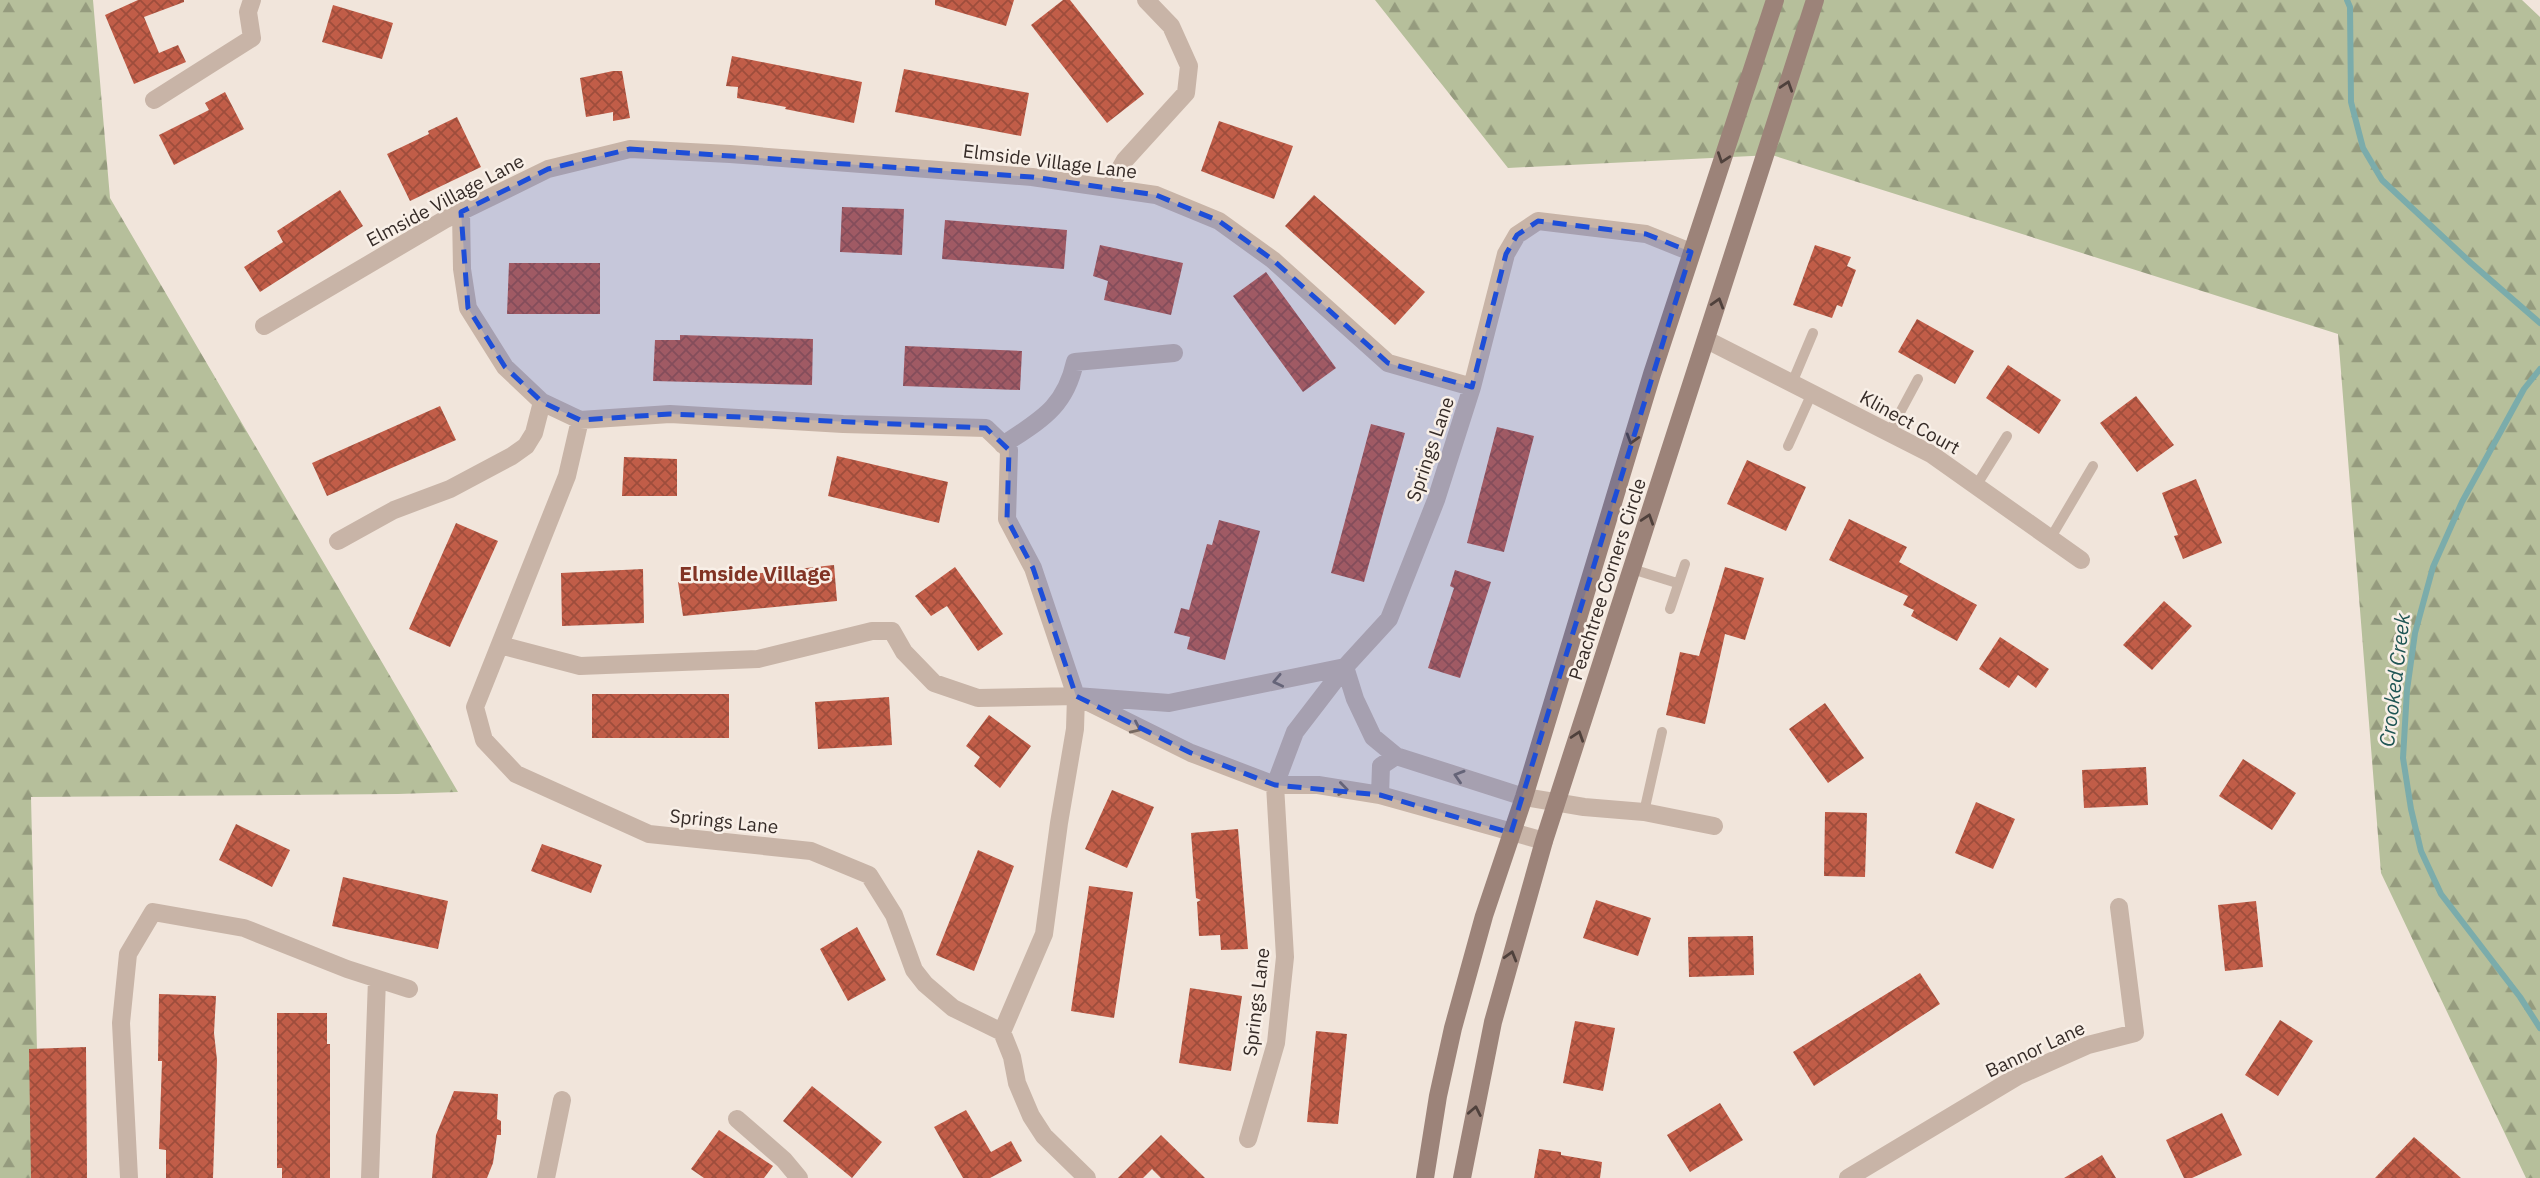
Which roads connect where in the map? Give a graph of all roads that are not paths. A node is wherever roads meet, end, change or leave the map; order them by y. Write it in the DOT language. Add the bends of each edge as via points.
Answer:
graph roads {
  1 [pos="251,0"];
  2 [pos="1146,0"];
  3 [pos="1775,0"];
  4 [pos="1815,0"];
  5 [pos="154,100"];
  6 [pos="1109,188"];
  7 [pos="461,212"];
  8 [pos="1691,252"];
  9 [pos="264,326"];
  10 [pos="1813,333"];
  11 [pos="1707,340"];
  12 [pos="1174,353"];
  13 [pos="1918,379"];
  14 [pos="1792,383"];
  15 [pos="1472,387"];
  16 [pos="1812,393"];
  17 [pos="542,402"];
  18 [pos="580,420"];
  19 [pos="1889,433"];
  20 [pos="2007,436"];
  21 [pos="1003,445"];
  22 [pos="1788,446"];
  23 [pos="2092,466"];
  24 [pos="1976,486"];
  25 [pos="2050,538"];
  26 [pos="338,541"];
  27 [pos="2081,560"];
  28 [pos="1685,564"];
  29 [pos="1632,569"];
  30 [pos="1677,583"];
  31 [pos="1670,609"];
  32 [pos="500,645"];
  33 [pos="1345,667"];
  34 [pos="1076,696"];
  35 [pos="1662,732"];
  36 [pos="1396,756"];
  37 [pos="1275,785"];
  38 [pos="1380,795"];
  39 [pos="1524,797"];
  40 [pos="1557,801"];
  41 [pos="1644,811"];
  42 [pos="1714,826"];
  43 [pos="1511,833"];
  44 [pos="1544,841"];
  45 [pos="2119,907"];
  46 [pos="377,979"];
  47 [pos="410,989"];
  48 [pos="1002,1032"];
  49 [pos="562,1100"];
  50 [pos="737,1119"];
  51 [pos="1248,1139"];
  52 [pos="1086,1177"];
  53 [pos="129,1178"];
  54 [pos="370,1178"];
  55 [pos="546,1178"];
  56 [pos="799,1178"];
  57 [pos="1066,1178"];
  58 [pos="1425,1178"];
  59 [pos="1462,1178"];
  60 [pos="1848,1178"];
  1 -- 5 [label="street" via="252,38"];
  2 -- 6 [label="street" via="1171,26 1189,66 1186,93 1125,160"];
  3 -- 8 [label="street, Peachtree Corners Circle, one-way"];
  11 -- 4 [label="street, Peachtree Corners Circle, one-way"];
  6 -- 7 [label="street, Elmside Village Lane" via="1032,177 630,149 548,169"];
  6 -- 15 [label="street, Elmside Village Lane" via="1156,195 1219,221 1273,260 1388,363"];
  7 -- 9 [label="street, Elmside Village Lane"];
  7 -- 17 [label="street" via="468,308 505,367"];
  8 -- 15 [label="street" via="1646,234 1538,221 1517,235 1506,254"];
  8 -- 39 [label="street, Peachtree Corners Circle, one-way"];
  10 -- 14 [label="lane"];
  11 -- 14 [label="street, Klinect Court"];
  29 -- 11 [label="street, Peachtree Corners Circle, one-way"];
  12 -- 21 [label="street" via="1075,362 1071,382 1055,408"];
  13 -- 19 [label="lane"];
  14 -- 16 [label="street, Klinect Court"];
  15 -- 33 [label="street, Springs Lane" via="1436,500 1389,618"];
  16 -- 19 [label="street, Klinect Court"];
  16 -- 22 [label="lane"];
  17 -- 18 [label="street"];
  17 -- 26 [label="street" via="534,433 512,456"];
  18 -- 21 [label="street" via="670,414 986,428"];
  18 -- 32 [label="street, Springs Lane" via="567,476"];
  19 -- 24 [label="street, Klinect Court" via="1931,454"];
  20 -- 24 [label="lane"];
  21 -- 34 [label="street" via="1009,450 1007,519 1033,568"];
  23 -- 25 [label="lane"];
  24 -- 25 [label="street, Klinect Court"];
  25 -- 27 [label="street, Klinect Court"];
  28 -- 30 [label="lane"];
  29 -- 30 [label="lane"];
  40 -- 29 [label="street, Peachtree Corners Circle, one-way"];
  30 -- 31 [label="lane"];
  32 -- 34 [label="street" via="580,666 758,659 872,631 892,631 904,652 934,683 978,698"];
  32 -- 48 [label="street, Springs Lane" via="475,707 484,740 516,774 649,834 811,851 869,875 894,915 914,970 925,985 953,1008"];
  33 -- 34 [label="street, one-way" via="1169,703"];
  33 -- 36 [label="street" via="1373,737"];
  33 -- 37 [label="street, Springs Lane" via="1295,732"];
  34 -- 37 [label="street, one-way" via="1191,753"];
  34 -- 48 [label="street" via="1044,934"];
  35 -- 41 [label="lane"];
  36 -- 38 [label="street" via="1381,766"];
  39 -- 36 [label="street, one-way"];
  37 -- 38 [label="street, one-way" via="1318,785"];
  37 -- 51 [label="street, Springs Lane" via="1285,957 1276,1043"];
  38 -- 43 [label="street"];
  39 -- 40 [label="street"];
  39 -- 43 [label="street, Peachtree Corners Circle"];
  40 -- 41 [label="street"];
  40 -- 44 [label="street, Peachtree Corners Circle"];
  41 -- 42 [label="street"];
  43 -- 44 [label="street"];
  43 -- 58 [label="street, Peachtree Corners Circle" via="1453,1028"];
  59 -- 44 [label="street, Peachtree Corners Circle, one-way" via="1493,1022"];
  45 -- 60 [label="street, Bannor Lane" via="2135,1032 2088,1045 2018,1076"];
  46 -- 47 [label="street"];
  46 -- 53 [label="street" via="244,928 153,912 128,954 121,1023"];
  46 -- 54 [label="street"];
  48 -- 52 [label="street" via="1031,1116 1044,1136"];
  49 -- 55 [label="street"];
  50 -- 56 [label="street"];
  52 -- 57 [label="street"];
}
